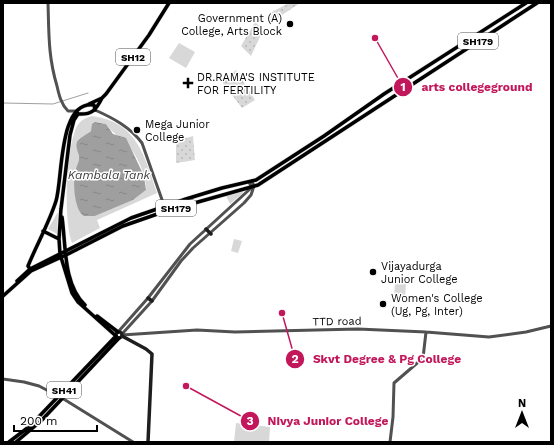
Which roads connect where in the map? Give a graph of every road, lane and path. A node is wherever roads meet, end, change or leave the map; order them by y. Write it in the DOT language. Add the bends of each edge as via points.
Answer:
graph roads {
  1 [pos="48,3"];
  2 [pos="169,3"];
  3 [pos="526,3"];
  4 [pos="537,3"];
  5 [pos="102,98"];
  6 [pos="89,104"];
  7 [pos="95,110"];
  8 [pos="77,113"];
  9 [pos="252,184"];
  10 [pos="222,188"];
  11 [pos="224,194"];
  12 [pos="200,195"];
  13 [pos="202,201"];
  14 [pos="164,206"];
  15 [pos="61,208"];
  16 [pos="166,210"];
  17 [pos="122,224"];
  18 [pos="206,229"];
  19 [pos="43,231"];
  20 [pos="210,234"];
  21 [pos="59,239"];
  22 [pos="66,253"];
  23 [pos="60,256"];
  24 [pos="30,269"];
  25 [pos="3,293"];
  26 [pos="3,296"];
  27 [pos="148,298"];
  28 [pos="152,301"];
  29 [pos="551,326"];
  30 [pos="426,332"];
  31 [pos="120,335"];
  32 [pos="3,380"];
  33 [pos="60,397"];
  34 [pos="44,415"];
  35 [pos="9,442"];
  36 [pos="16,442"];
  37 [pos="133,442"];
  38 [pos="148,442"];
  39 [pos="390,442"];
  1 -- 8 [label="street" via="49,52 54,78 68,111"];
  2 -- 5 [label="main road, SH12" via="149,36"];
  3 -- 9 [label="main road, SH179"];
  4 -- 9 [label="main road, SH179" via="281,170"];
  5 -- 6 [label="main road, SH12"];
  5 -- 7 [label="main road, SH12"];
  6 -- 7 [label="main road" via="94,105"];
  6 -- 8 [label="main road, SH12" via="80,107"];
  7 -- 8 [label="main road" via="89,114"];
  7 -- 14 [label="street" via="135,134 144,149"];
  8 -- 15 [label="main road" via="70,135"];
  8 -- 19 [label="main road" via="71,118 65,133 60,186"];
  9 -- 10 [label="main road, SH179"];
  9 -- 11 [label="main road, SH179"];
  9 -- 18 [label="street" via="246,193"];
  9 -- 20 [label="street" via="251,195"];
  10 -- 11 [label="main road"];
  10 -- 12 [label="main road, SH179"];
  11 -- 13 [label="main road, SH179"];
  12 -- 13 [label="main road"];
  12 -- 14 [label="main road, SH179"];
  13 -- 16 [label="main road, SH179"];
  14 -- 16 [label="street"];
  14 -- 17 [label="main road, SH179"];
  15 -- 21 [label="main road"];
  15 -- 22 [label="main road"];
  16 -- 17 [label="main road, SH179"];
  17 -- 22 [label="main road, SH179"];
  18 -- 20 [label="main road"];
  18 -- 27 [label="street" via="190,244"];
  19 -- 21 [label="main road"];
  19 -- 24 [label="main road" via="28,266"];
  20 -- 28 [label="street" via="181,261"];
  21 -- 23 [label="main road"];
  22 -- 23 [label="main road, SH179"];
  22 -- 31 [label="main road" via="72,284 79,300"];
  23 -- 24 [label="main road, SH179"];
  23 -- 26 [label="main road, SH179" via="32,271"];
  23 -- 31 [label="main road" via="73,296"];
  24 -- 25 [label="main road, SH179"];
  27 -- 28 [label="main road"];
  27 -- 31 [label="street"];
  28 -- 31 [label="street"];
  29 -- 30 [label="street, TTD road" via="489,337"];
  30 -- 31 [label="street, TTD road" via="358,329 235,332 197,330"];
  30 -- 39 [label="street" via="423,358 394,383"];
  31 -- 33 [label="main road, SH41"];
  31 -- 38 [label="main road" via="152,354"];
  32 -- 33 [label="street" via="36,385"];
  33 -- 34 [label="main road, SH41"];
  33 -- 37 [label="street"];
  34 -- 35 [label="main road, SH41"];
  34 -- 36 [label="main road, SH41"];
}
